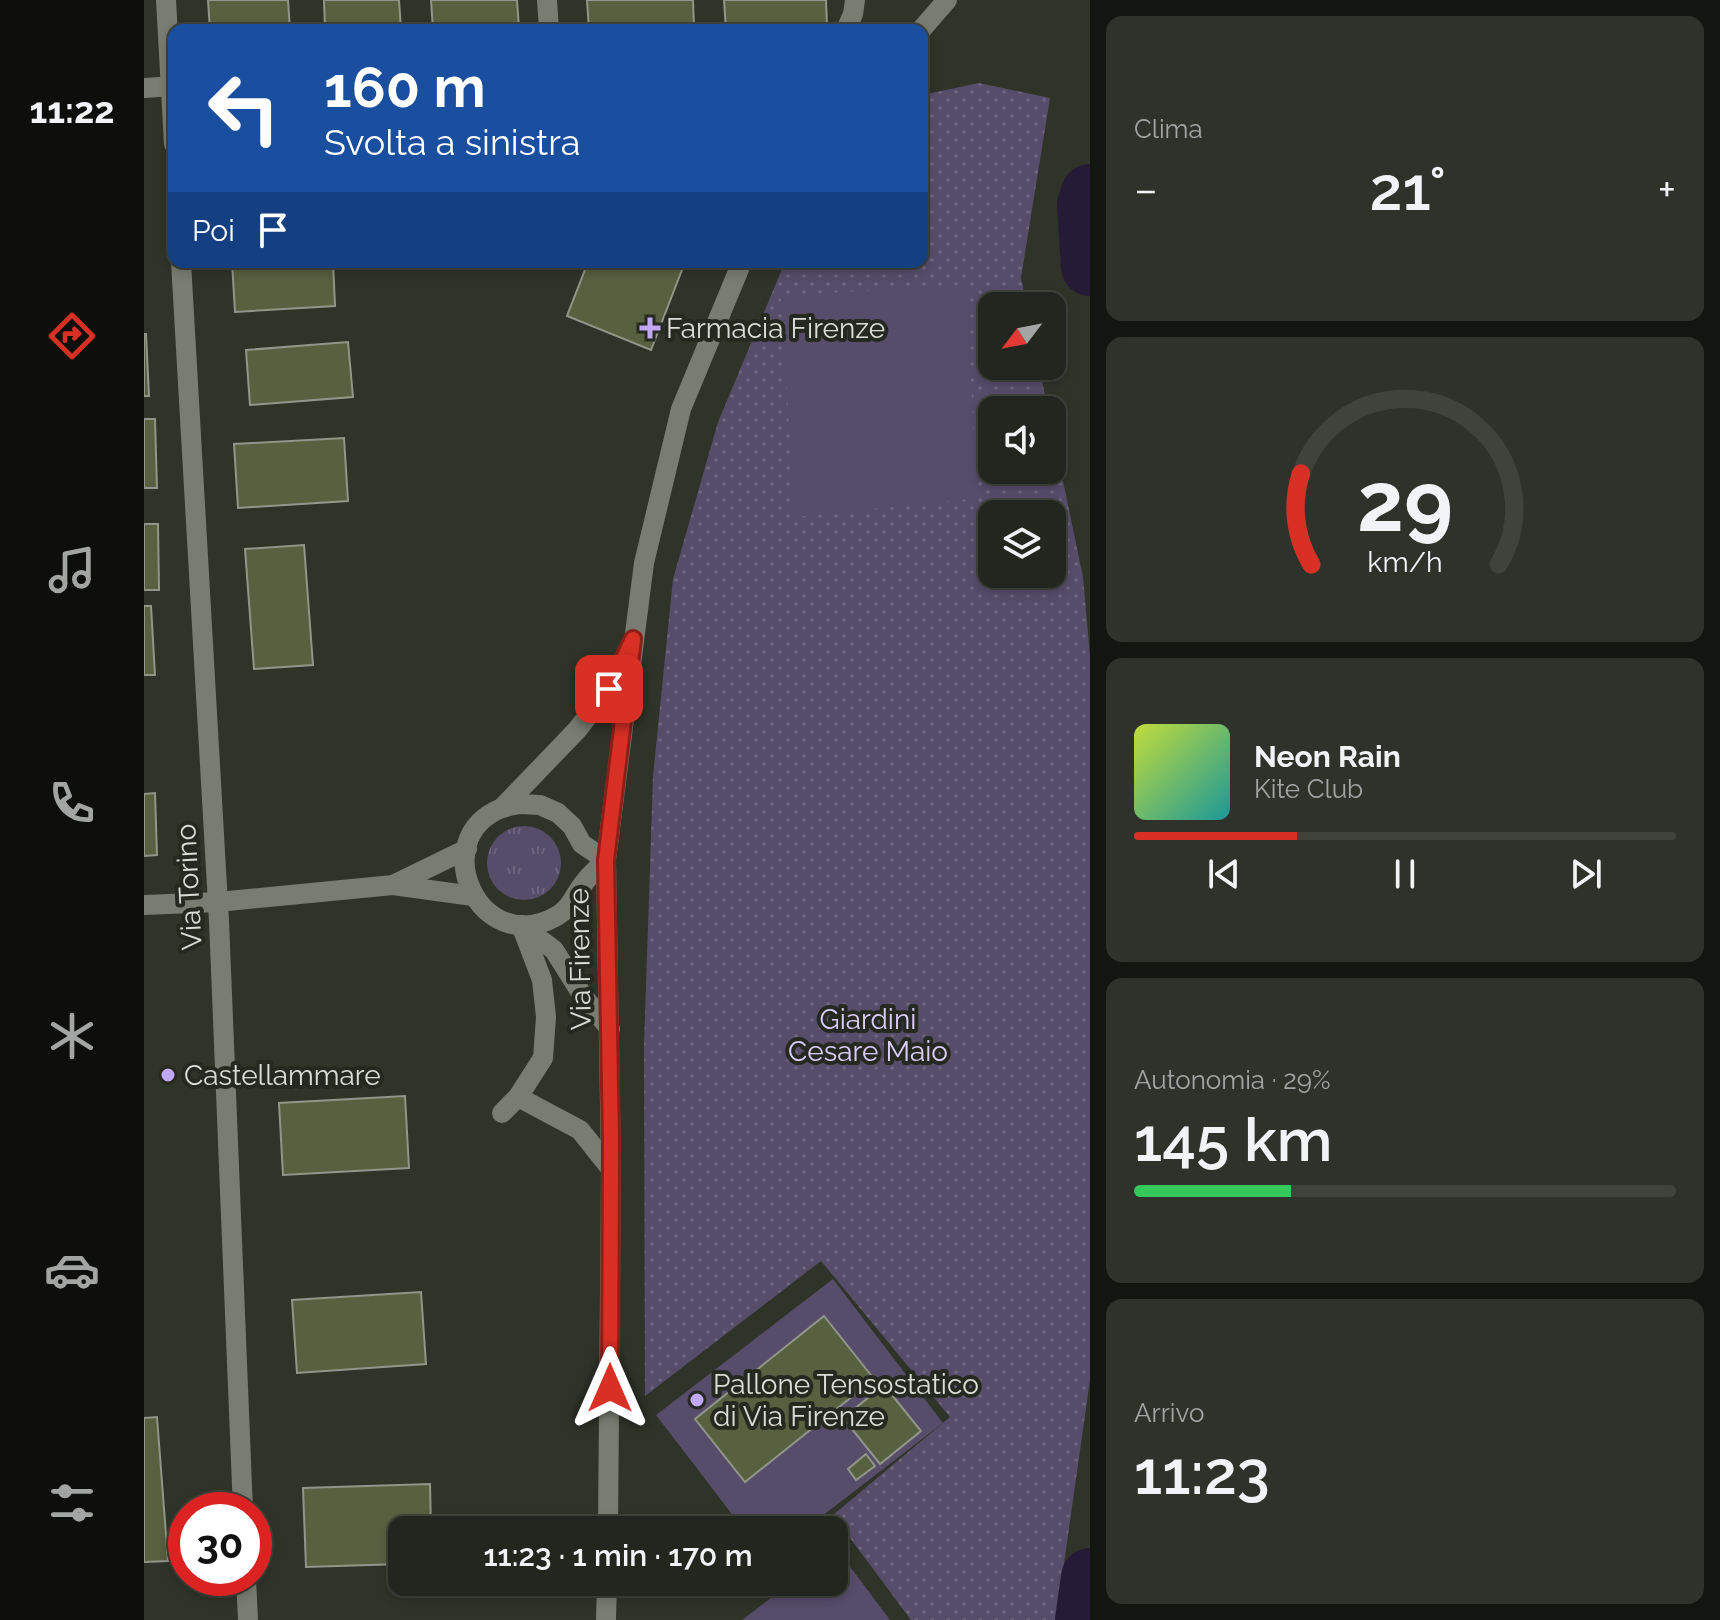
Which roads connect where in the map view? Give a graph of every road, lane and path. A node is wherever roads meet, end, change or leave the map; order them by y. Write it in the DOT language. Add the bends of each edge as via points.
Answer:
graph roads {
  1 [pos="166,0"];
  2 [pos="547,0"];
  3 [pos="855,0"];
  4 [pos="947,0"];
  5 [pos="549,24"];
  6 [pos="849,24"];
  7 [pos="926,24"];
  8 [pos="168,29"];
  9 [pos="168,86"];
  10 [pos="144,88"];
  11 [pos="181,268"];
  12 [pos="740,268"];
  13 [pos="633,639"];
  14 [pos="501,808"];
  15 [pos="467,849"];
  16 [pos="606,860"];
  17 [pos="393,885"];
  18 [pos="473,896"];
  19 [pos="218,902"];
  20 [pos="144,905"];
  21 [pos="521,925"];
  22 [pos="610,1029"];
  23 [pos="518,1097"];
  24 [pos="502,1113"];
  25 [pos="611,1169"];
  26 [pos="242,1492"];
  27 [pos="608,1516"];
  28 [pos="247,1596"];
  29 [pos="607,1596"];
  30 [pos="248,1620"];
  31 [pos="606,1620"];
  1 -- 8 [label="street"];
  2 -- 5 [label="street"];
  3 -- 6 [label="street"];
  4 -- 7 [label="street"];
  9 -- 10 [label="street"];
  11 -- 19 [label="street, Via Torino"];
  12 -- 13 [label="street, Via Firenze" via="681,409 644,563"];
  13 -- 14 [label="street" via="609,689 577,730"];
  13 -- 16 [label="street, Via Firenze"];
  14 -- 15 [label="street" via="473,832"];
  14 -- 16 [label="street" via="540,805 558,813 582,844"];
  15 -- 17 [label="street"];
  15 -- 18 [label="street" via="464,865"];
  16 -- 21 [label="street" via="560,914"];
  16 -- 22 [label="street, Via Firenze"];
  17 -- 18 [label="street"];
  17 -- 19 [label="street"];
  18 -- 21 [label="street" via="502,921"];
  19 -- 20 [label="street"];
  19 -- 26 [label="street, Via Torino"];
  21 -- 22 [label="street" via="554,950"];
  21 -- 23 [label="street" via="542,980 546,1017 543,1058"];
  22 -- 25 [label="street, Via Firenze"];
  23 -- 24 [label="street"];
  23 -- 25 [label="street" via="580,1130"];
  25 -- 27 [label="street, Via Firenze"];
  28 -- 30 [label="street"];
  29 -- 31 [label="street"];
}
